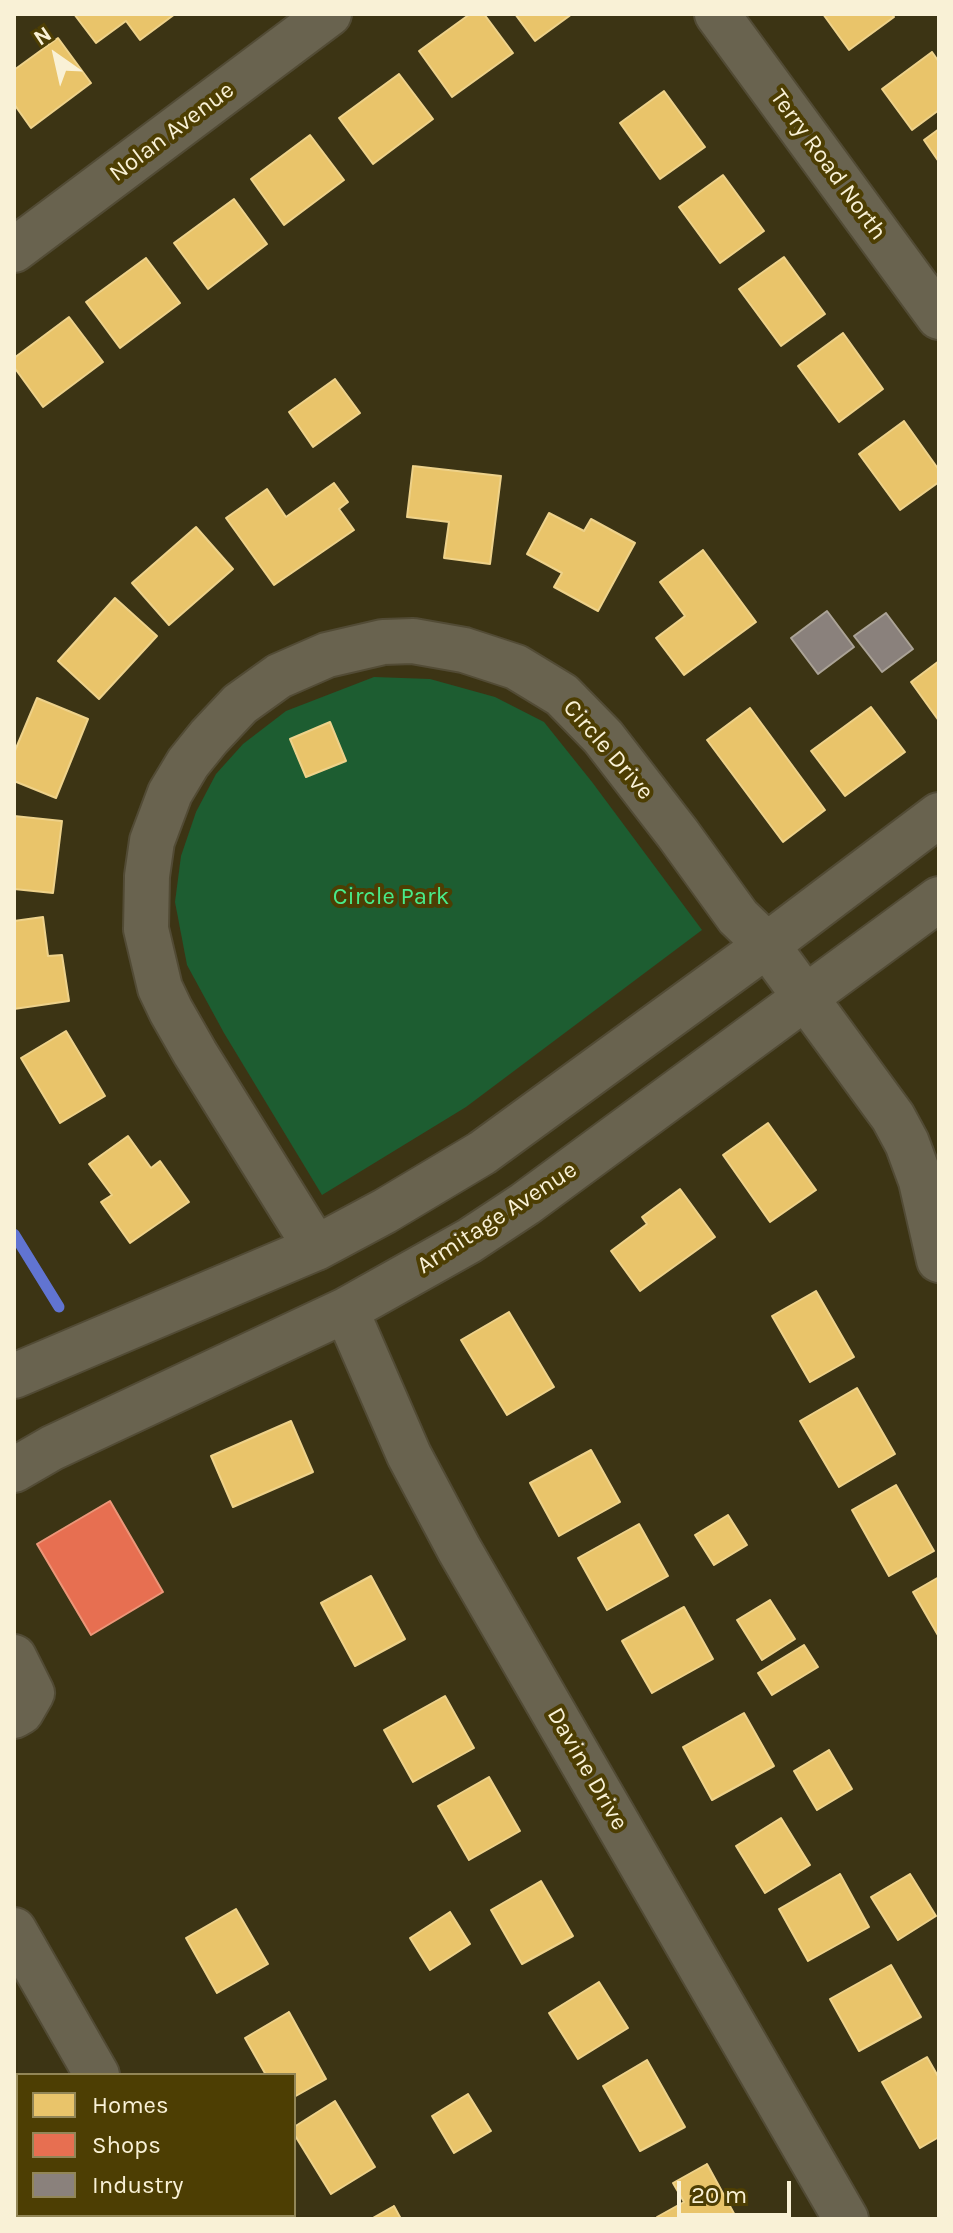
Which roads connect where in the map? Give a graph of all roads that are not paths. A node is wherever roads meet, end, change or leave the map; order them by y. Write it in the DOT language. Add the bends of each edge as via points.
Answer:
graph roads {
  1 [pos="329,14"];
  2 [pos="717,14"];
  3 [pos="14,250"];
  4 [pos="939,317"];
  5 [pos="939,815"];
  6 [pos="939,899"];
  7 [pos="767,945"];
  8 [pos="805,998"];
  9 [pos="316,1248"];
  10 [pos="939,1260"];
  11 [pos="346,1310"];
  12 [pos="14,1376"];
  13 [pos="14,1470"];
  14 [pos="14,1657"];
  15 [pos="14,1716"];
  16 [pos="14,1930"];
  17 [pos="96,2073"];
  18 [pos="846,2219"];
  1 -- 3 [label="street, Nolan Avenue"];
  2 -- 4 [label="street, Terry Road North"];
  5 -- 7 [label="street"];
  6 -- 8 [label="street, Armitage Avenue"];
  7 -- 8 [label="street, Circle Drive"];
  7 -- 9 [label="street" via="482,1153"];
  7 -- 9 [label="street, Circle Drive" via="738,917 603,737 562,695 516,667 464,650 383,642 327,655 279,676 240,704 209,737 170,793 152,841 146,929 171,1011"];
  8 -- 10 [label="street, Circle Drive" via="907,1143"];
  8 -- 11 [label="street, Armitage Avenue" via="525,1204"];
  9 -- 12 [label="street"];
  11 -- 13 [label="street, Armitage Avenue"];
  11 -- 18 [label="street, Davine Drive" via="409,1455 459,1549"];
  14 -- 15 [label="street" via="32,1693"];
  16 -- 17 [label="street"];
}
